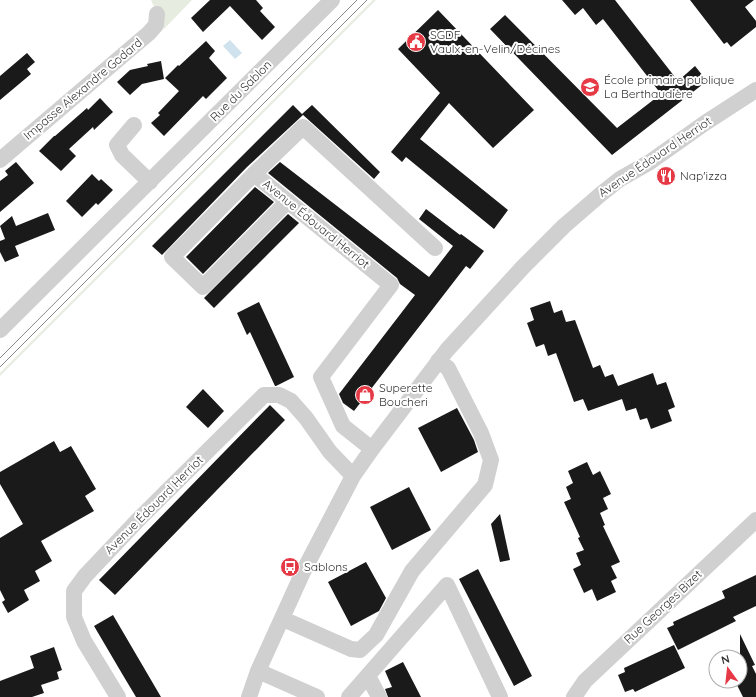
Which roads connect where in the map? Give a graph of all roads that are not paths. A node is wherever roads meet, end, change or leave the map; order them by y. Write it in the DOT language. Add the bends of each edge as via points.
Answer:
graph roads {
  1 [pos="332,0"];
  2 [pos="157,14"];
  3 [pos="756,90"];
  4 [pos="134,126"];
  5 [pos="0,160"];
  6 [pos="254,174"];
  7 [pos="150,182"];
  8 [pos="288,201"];
  9 [pos="435,248"];
  10 [pos="0,330"];
  11 [pos="438,361"];
  12 [pos="372,449"];
  13 [pos="353,476"];
  14 [pos="756,520"];
  15 [pos="283,619"];
  16 [pos="258,671"];
  17 [pos="368,676"];
  18 [pos="495,695"];
  19 [pos="314,696"];
  20 [pos="118,697"];
  21 [pos="250,697"];
  22 [pos="349,697"];
  23 [pos="379,697"];
  24 [pos="574,697"];
  1 -- 7 [label="street, Rue du Sablon"];
  2 -- 5 [label="street, Impasse Alexandre Godard" via="156,25 149,33"];
  3 -- 11 [label="street, Avenue Édouard Herriot" via="600,194 524,267"];
  4 -- 7 [label="street" via="117,145 122,155"];
  6 -- 8 [label="street, Avenue Édouard Herriot"];
  6 -- 8 [label="street" via="172,257 203,287"];
  6 -- 9 [label="street, Avenue Édouard Herriot" via="303,127"];
  7 -- 10 [label="street, Rue du Sablon"];
  8 -- 12 [label="street, Avenue Édouard Herriot" via="391,285 321,377 343,426"];
  11 -- 12 [label="street, Avenue Édouard Herriot"];
  11 -- 15 [label="street" via="448,368 491,460 485,484 412,571 376,635 360,650 351,649"];
  12 -- 13 [label="street, Avenue Édouard Herriot"];
  13 -- 15 [label="street, Avenue Édouard Herriot" via="303,572"];
  13 -- 20 [label="street, Avenue Édouard Herriot" via="330,452 291,401 279,395 264,395 138,520 74,591 74,617 84,641"];
  14 -- 24 [label="street, Rue Georges Bizet" via="585,681"];
  15 -- 16 [label="street, Avenue Édouard Herriot"];
  16 -- 19 [label="street"];
  16 -- 21 [label="street, Avenue Édouard Herriot"];
  17 -- 18 [label="street" via="447,586"];
  17 -- 22 [label="street"];
  17 -- 23 [label="street"];
}
